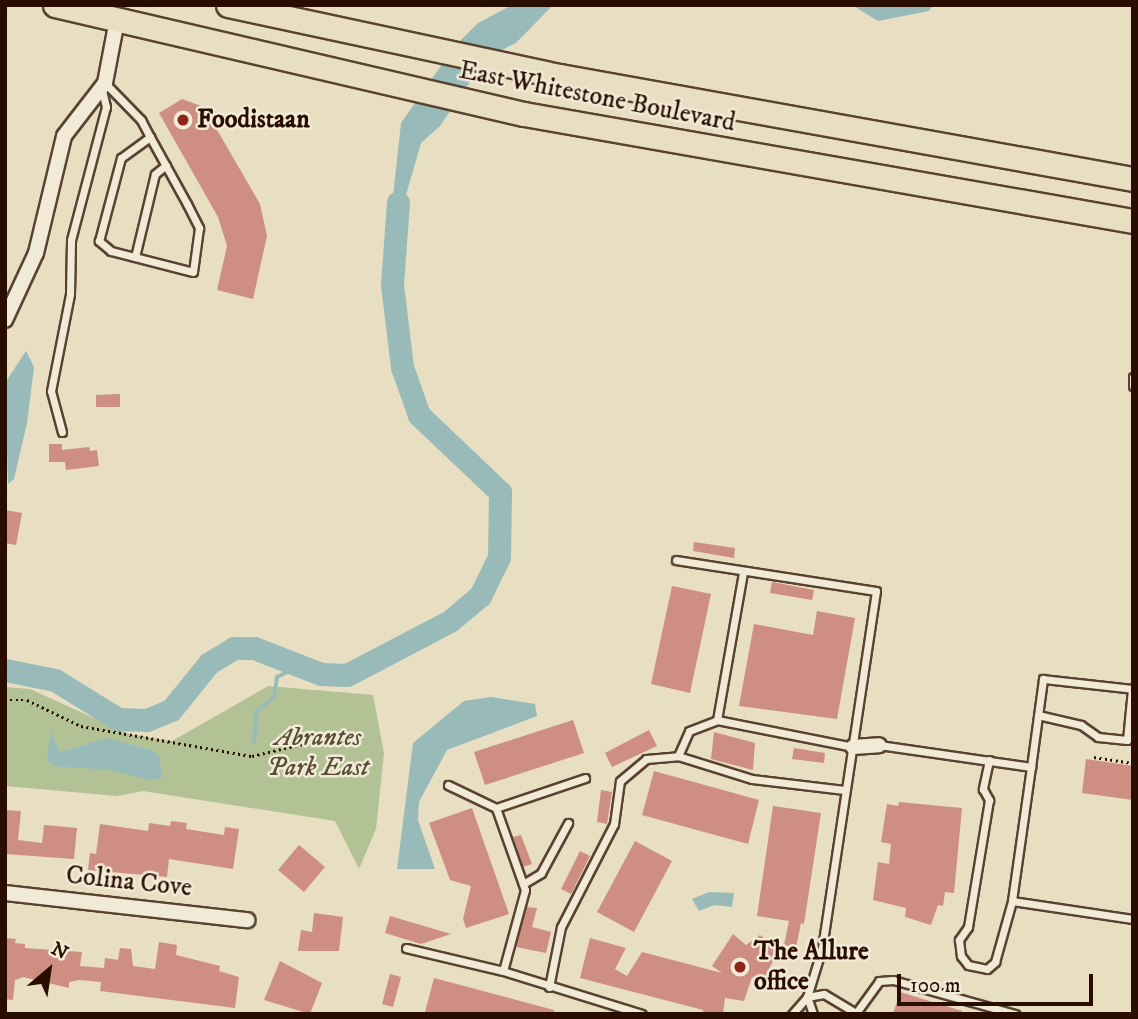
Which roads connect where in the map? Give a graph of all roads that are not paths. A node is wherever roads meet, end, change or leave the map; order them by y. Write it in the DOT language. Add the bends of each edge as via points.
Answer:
graph roads {
  1 [pos="55,5"];
  2 [pos="228,5"];
  3 [pos="117,20"];
  4 [pos="103,86"];
  5 [pos="150,137"];
  6 [pos="166,166"];
  7 [pos="1133,179"];
  8 [pos="1133,221"];
  9 [pos="135,257"];
  10 [pos="5,320"];
  11 [pos="1133,377"];
  12 [pos="1133,386"];
  13 [pos="62,432"];
  14 [pos="676,559"];
  15 [pos="743,573"];
  16 [pos="1132,689"];
  17 [pos="1038,715"];
  18 [pos="717,720"];
  19 [pos="1130,740"];
  20 [pos="879,745"];
  21 [pos="853,747"];
  22 [pos="678,756"];
  23 [pos="989,761"];
  24 [pos="1031,767"];
  25 [pos="585,778"];
  26 [pos="448,785"];
  27 [pos="844,790"];
  28 [pos="496,808"];
  29 [pos="568,823"];
  30 [pos="523,884"];
  31 [pos="5,893"];
  32 [pos="1012,901"];
  33 [pos="1133,919"];
  34 [pos="247,920"];
  35 [pos="406,948"];
  36 [pos="503,971"];
  37 [pos="549,987"];
  38 [pos="807,997"];
  39 [pos="857,1013"];
  40 [pos="642,1014"];
  41 [pos="792,1014"];
  42 [pos="813,1014"];
  43 [pos="1015,1014"];
  1 -- 3 [label="main road, East Whitestone Boulevard"];
  2 -- 7 [label="main road, East Whitestone Boulevard" via="560,76"];
  3 -- 4 [label="street"];
  3 -- 8 [label="main road, East Whitestone Boulevard" via="524,114"];
  4 -- 5 [label="lane" via="123,97"];
  4 -- 10 [label="street" via="64,136 36,253"];
  4 -- 13 [label="lane" via="106,107 71,240 70,294 51,391"];
  5 -- 6 [label="lane"];
  5 -- 9 [label="lane" via="121,158 99,241 111,251"];
  6 -- 9 [label="lane" via="155,174"];
  6 -- 9 [label="lane" via="199,228 193,272"];
  11 -- 12 [label="lane"];
  14 -- 15 [label="lane"];
  15 -- 18 [label="lane"];
  15 -- 21 [label="lane" via="876,591"];
  16 -- 17 [label="lane" via="1043,679"];
  16 -- 19 [label="lane"];
  17 -- 19 [label="lane" via="1081,725 1098,737"];
  17 -- 24 [label="lane"];
  18 -- 21 [label="lane"];
  18 -- 22 [label="lane" via="689,732"];
  20 -- 21 [label="street"];
  20 -- 23 [label="lane"];
  21 -- 27 [label="lane"];
  22 -- 27 [label="lane" via="752,779"];
  22 -- 37 [label="lane" via="646,759 620,781 614,824 561,927"];
  23 -- 24 [label="lane"];
  23 -- 32 [label="lane" via="983,789 989,800 968,927 959,940 961,956 968,965 987,969 995,962"];
  24 -- 32 [label="lane"];
  25 -- 28 [label="lane"];
  26 -- 28 [label="lane"];
  27 -- 38 [label="lane" via="822,948"];
  28 -- 30 [label="lane"];
  29 -- 30 [label="lane" via="540,876"];
  30 -- 36 [label="lane"];
  31 -- 34 [label="street, Colina Cove"];
  32 -- 33 [label="lane"];
  35 -- 36 [label="lane"];
  36 -- 37 [label="lane"];
  37 -- 40 [label="lane"];
  38 -- 39 [label="lane" via="824,994"];
  38 -- 41 [label="lane"];
  38 -- 42 [label="lane"];
  39 -- 43 [label="lane" via="879,981 893,980"];
}
